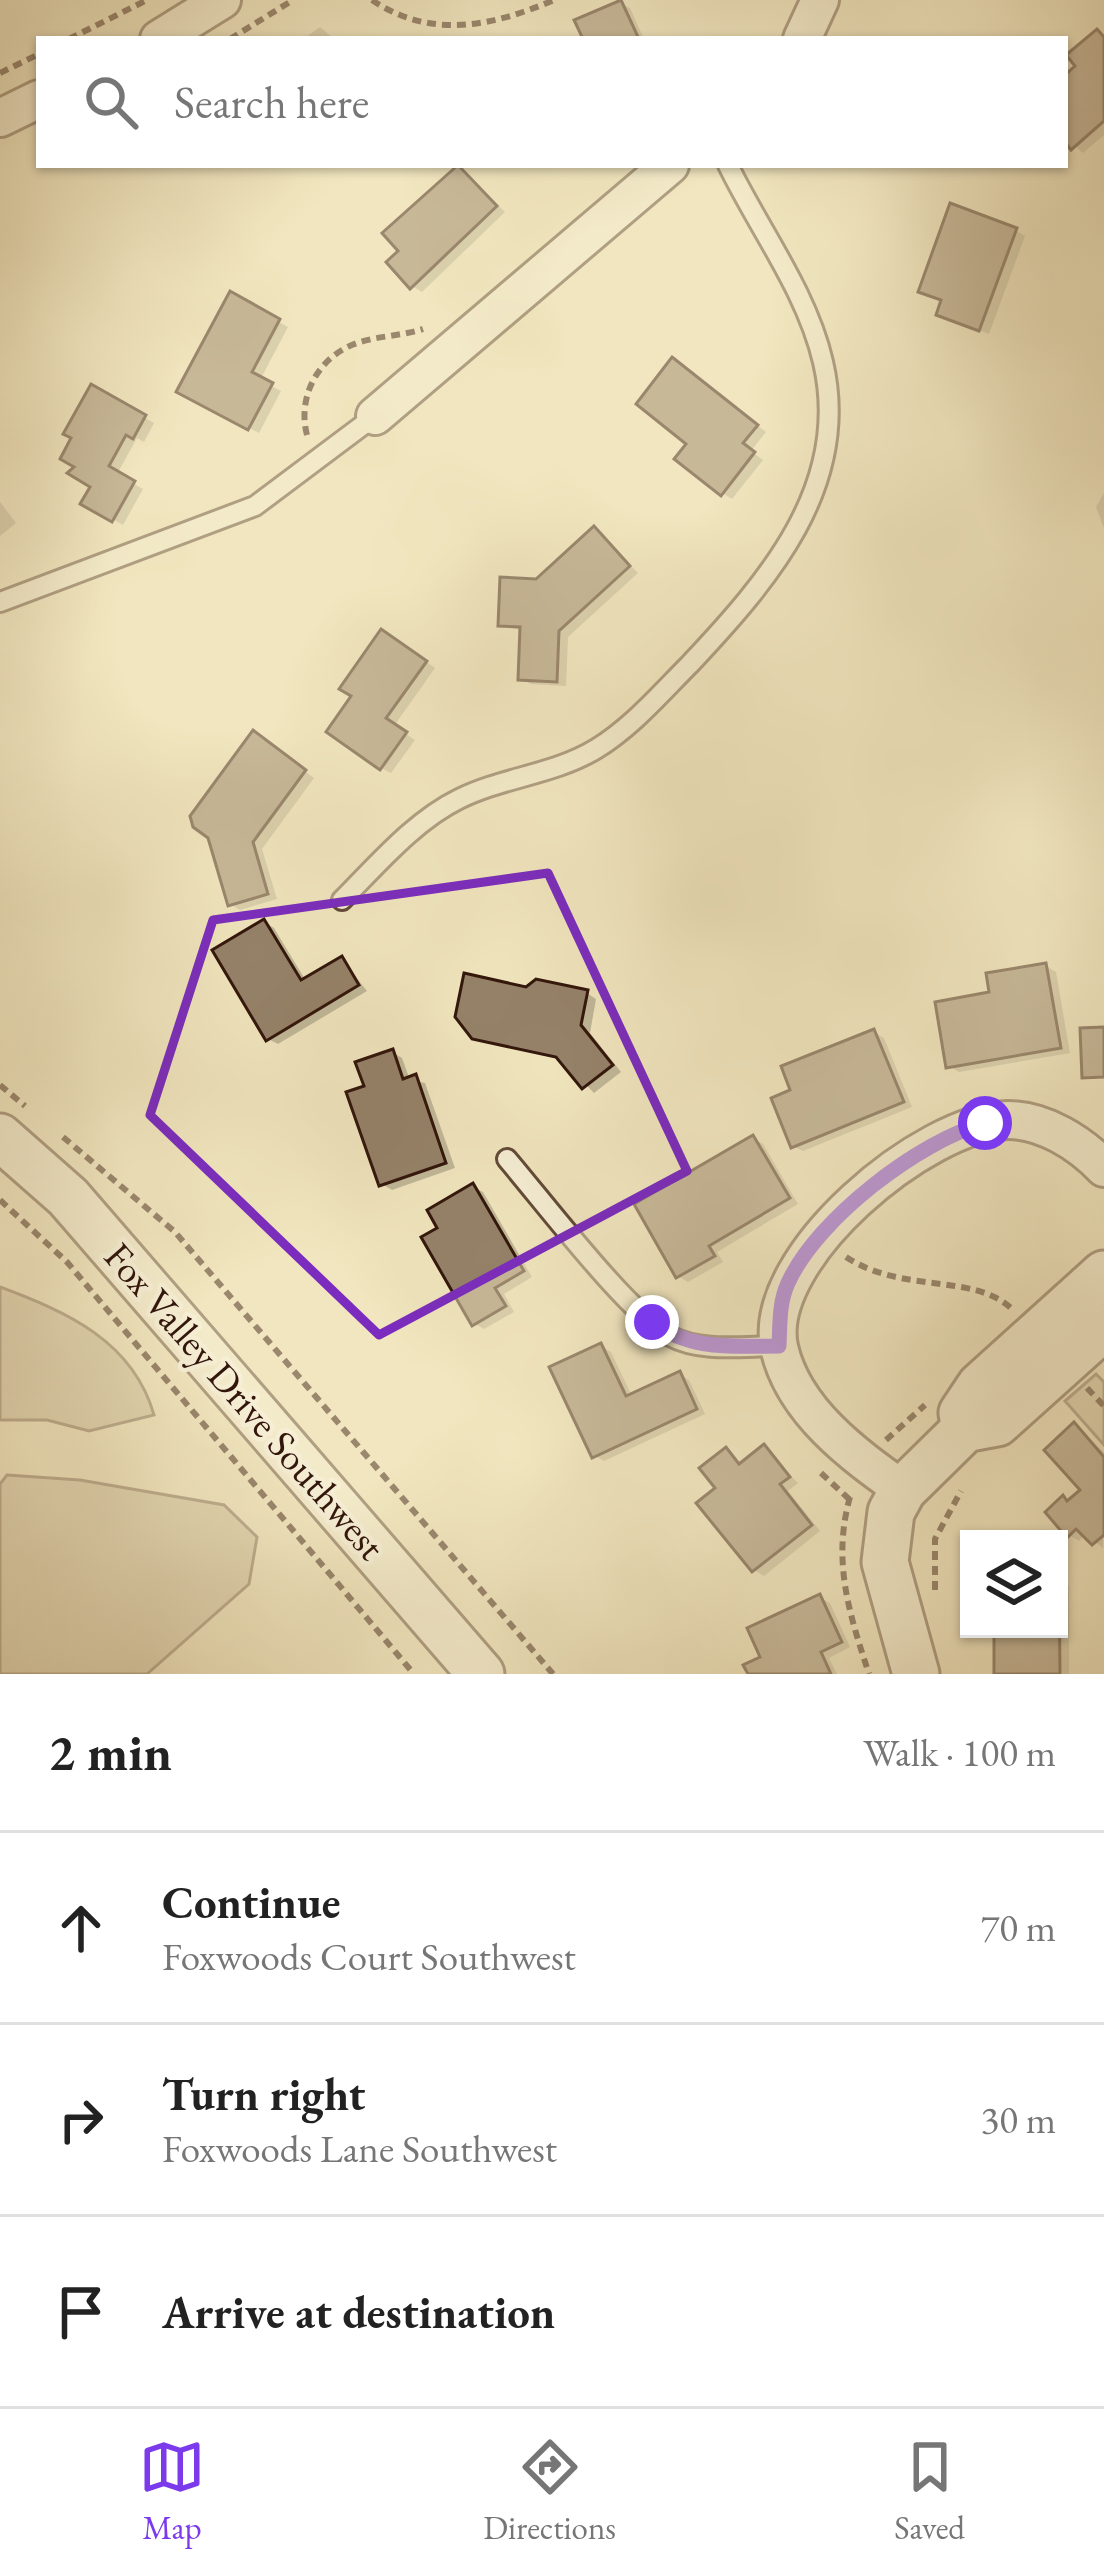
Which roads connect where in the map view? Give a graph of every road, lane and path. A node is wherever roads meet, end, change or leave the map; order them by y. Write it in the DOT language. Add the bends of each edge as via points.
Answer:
graph roads {
  1 [pos="147,0"];
  2 [pos="222,0"];
  3 [pos="293,0"];
  4 [pos="372,0"];
  5 [pos="554,0"];
  6 [pos="820,0"];
  7 [pos="75,36"];
  8 [pos="164,36"];
  9 [pos="235,36"];
  10 [pos="803,36"];
  11 [pos="36,55"];
  12 [pos="0,73"];
  13 [pos="36,100"];
  14 [pos="0,118"];
  15 [pos="666,168"];
  16 [pos="730,168"];
  17 [pos="426,328"];
  18 [pos="375,416"];
  19 [pos="322,458"];
  20 [pos="0,602"];
  21 [pos="342,900"];
  22 [pos="0,1085"];
  23 [pos="16,1125"];
  24 [pos="50,1128"];
  25 [pos="507,1160"];
  26 [pos="1104,1168"];
  27 [pos="0,1199"];
  28 [pos="818,1238"];
  29 [pos="1104,1274"];
  30 [pos="1020,1319"];
  31 [pos="1104,1327"];
  32 [pos="779,1346"];
  33 [pos="965,1429"];
  34 [pos="974,1477"];
  35 [pos="903,1490"];
  36 [pos="937,1608"];
  37 [pos="414,1674"];
  38 [pos="481,1674"];
  39 [pos="553,1674"];
  40 [pos="916,1674"];
  1 -- 7 [label="path"];
  2 -- 8 [label="street"];
  3 -- 9 [label="path"];
  4 -- 5 [label="path" via="418,21 474,26"];
  6 -- 10 [label="street"];
  11 -- 12 [label="path"];
  13 -- 14 [label="street"];
  15 -- 18 [label="street"];
  16 -- 21 [label="lane" via="794,287 823,361 830,401 824,461 799,529 754,596 613,738 569,763 458,799"];
  17 -- 19 [label="path" via="354,344 308,386 300,410"];
  18 -- 19 [label="lane"];
  19 -- 20 [label="lane" via="229,518"];
  22 -- 23 [label="path"];
  23 -- 38 [label="street, Fox Valley Drive Southwest" via="68,1197"];
  24 -- 39 [label="path" via="175,1232"];
  25 -- 32 [label="lane" via="670,1336 708,1346"];
  26 -- 28 [label="street" via="1040,1126 985,1123 917,1151"];
  27 -- 37 [label="path" via="67,1262"];
  28 -- 30 [label="path" via="886,1277 985,1289"];
  28 -- 32 [label="street" via="785,1287"];
  29 -- 33 [label="street" via="980,1386 962,1413"];
  31 -- 33 [label="street" via="997,1423"];
  32 -- 35 [label="street" via="832,1436"];
  33 -- 35 [label="street"];
  34 -- 36 [label="path" via="935,1539"];
  35 -- 40 [label="street" via="891,1513 885,1562"];
}
